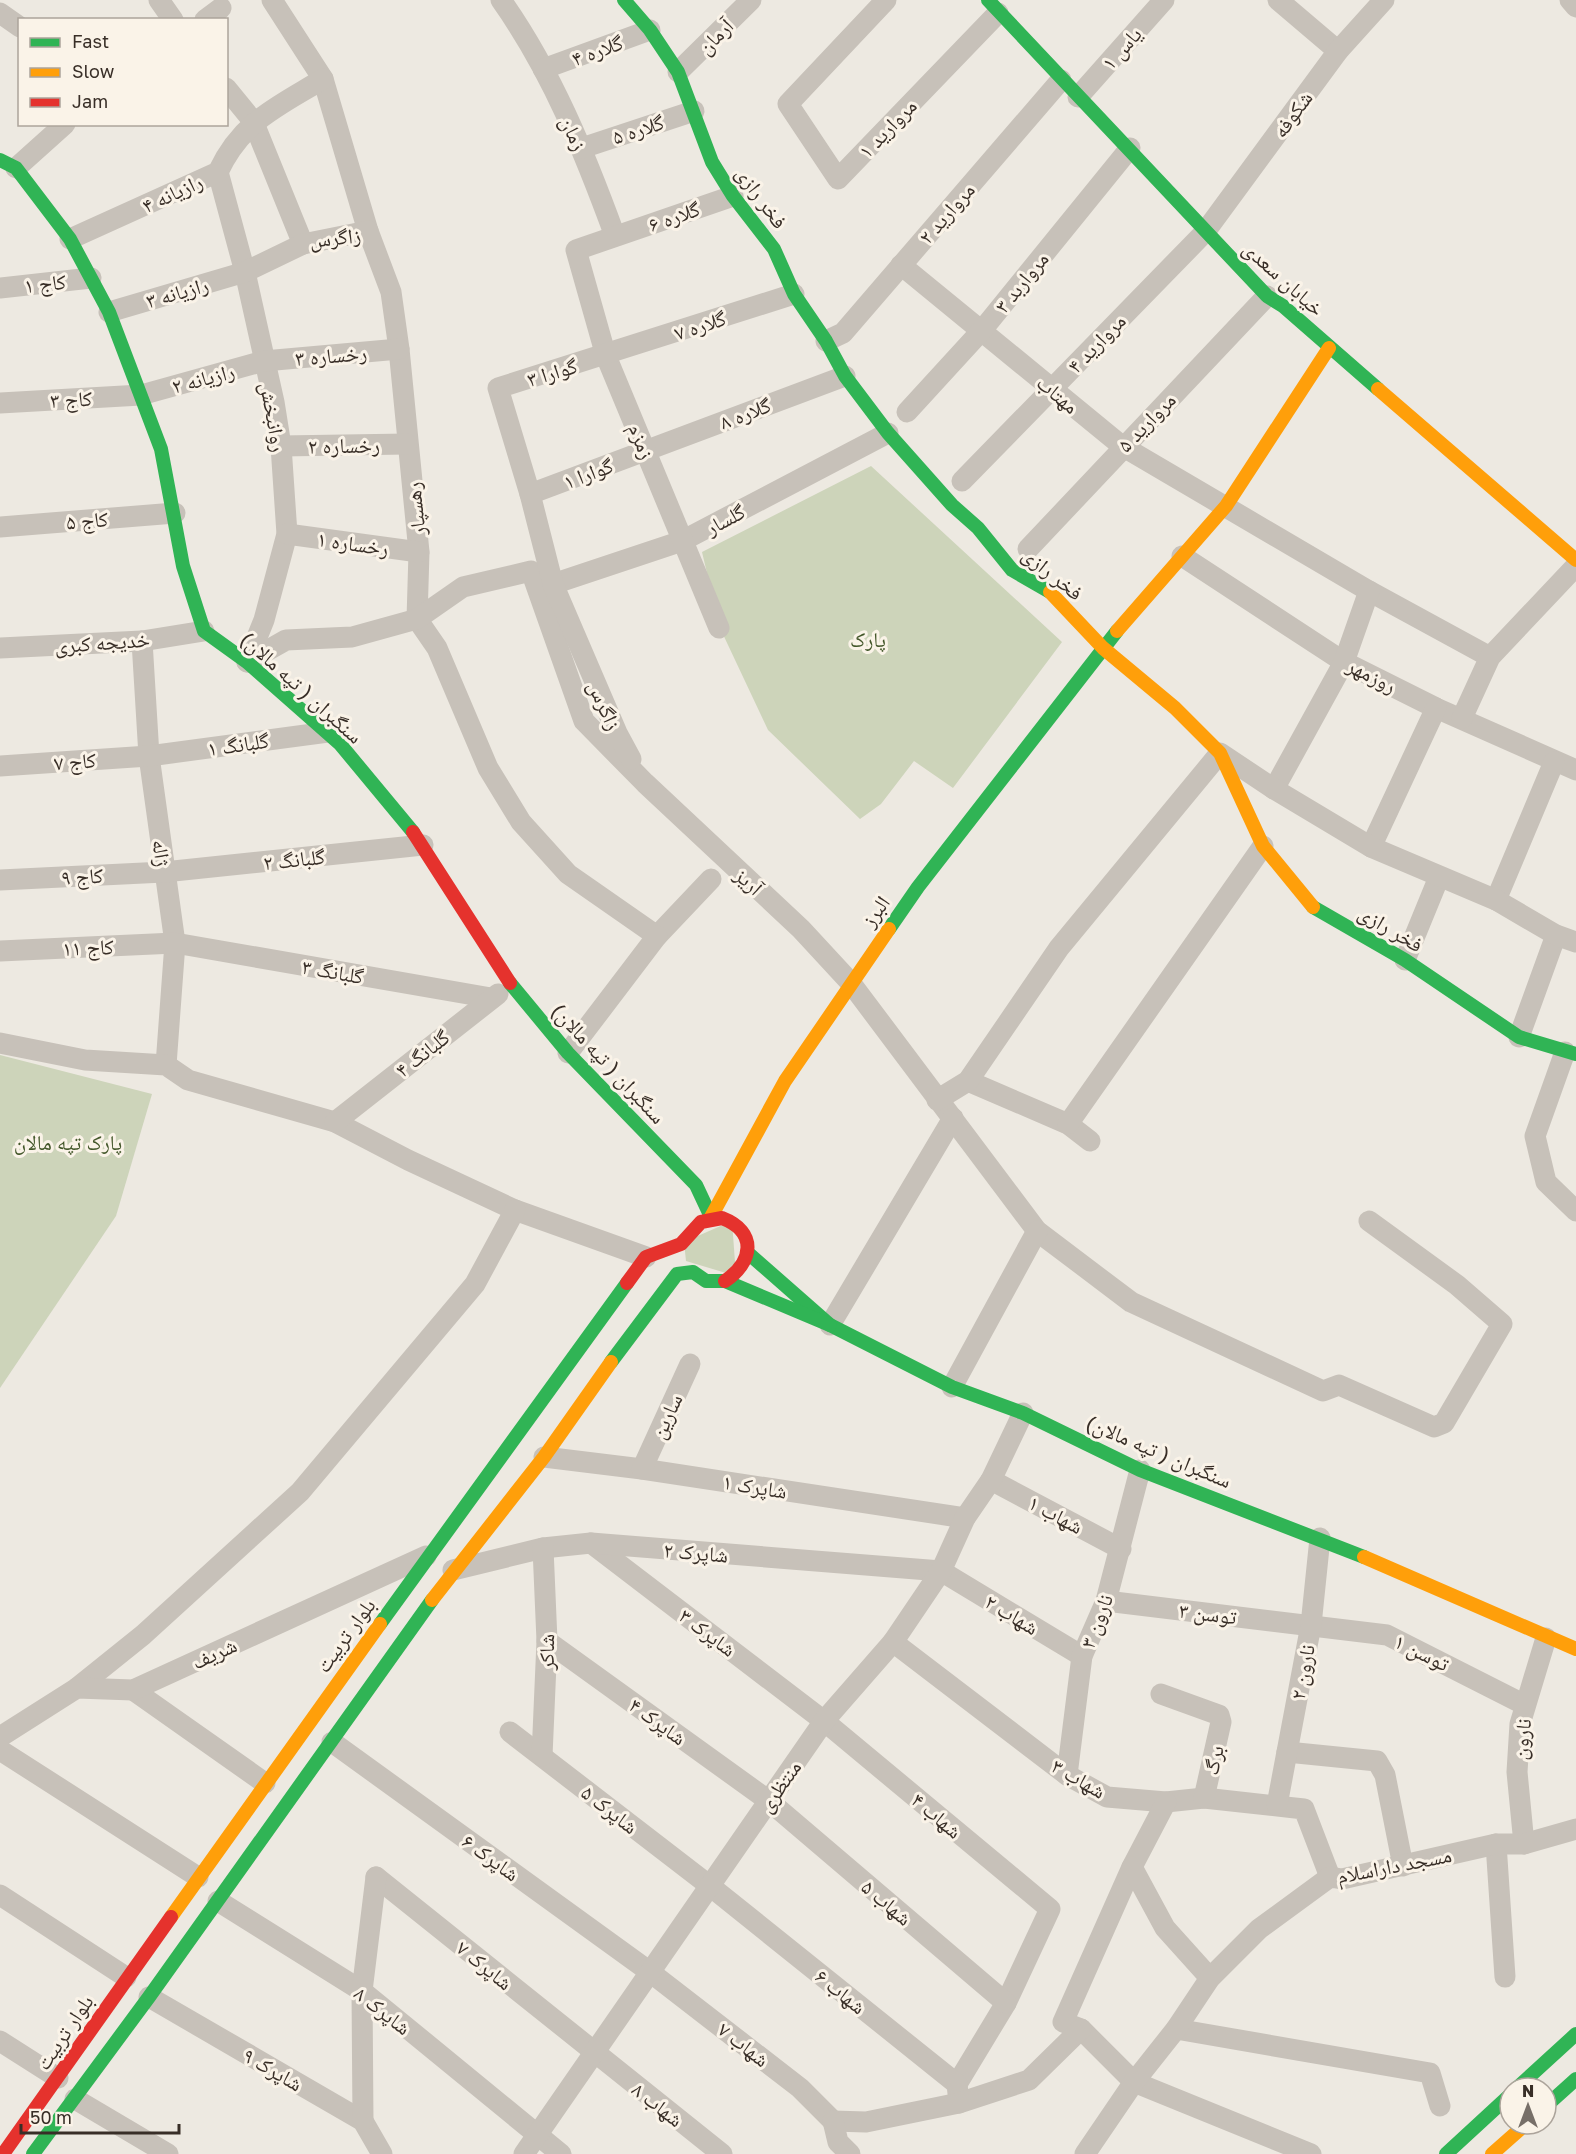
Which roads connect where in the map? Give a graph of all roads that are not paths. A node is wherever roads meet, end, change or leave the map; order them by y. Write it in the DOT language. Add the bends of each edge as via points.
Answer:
graph roads {
  1 [pos="159,0"];
  2 [pos="272,0"];
  3 [pos="501,0"];
  4 [pos="624,0"];
  5 [pos="751,0"];
  6 [pos="886,0"];
  7 [pos="1164,0"];
  8 [pos="1278,0"];
  9 [pos="1384,0"];
  10 [pos="1570,0"];
  11 [pos="993,6"];
  12 [pos="1576,7"];
  13 [pos="0,13"];
  14 [pos="172,18"];
  15 [pos="18,26"];
  16 [pos="650,30"];
  17 [pos="1338,51"];
  18 [pos="543,69"];
  19 [pos="678,72"];
  20 [pos="323,79"];
  21 [pos="1061,80"];
  22 [pos="228,90"];
  23 [pos="1078,97"];
  24 [pos="694,111"];
  25 [pos="253,121"];
  26 [pos="62,126"];
  27 [pos="582,148"];
  28 [pos="1130,148"];
  29 [pos="8,164"];
  30 [pos="218,172"];
  31 [pos="733,196"];
  32 [pos="368,231"];
  33 [pos="1205,232"];
  34 [pos="615,237"];
  35 [pos="70,239"];
  36 [pos="303,244"];
  37 [pos="901,265"];
  38 [pos="245,272"];
  39 [pos="91,278"];
  40 [pos="0,288"];
  41 [pos="794,294"];
  42 [pos="1266,296"];
  43 [pos="109,312"];
  44 [pos="983,329"];
  45 [pos="826,341"];
  46 [pos="1329,348"];
  47 [pos="399,350"];
  48 [pos="606,356"];
  49 [pos="264,361"];
  50 [pos="845,376"];
  51 [pos="498,388"];
  52 [pos="1051,389"];
  53 [pos="141,395"];
  54 [pos="405,400"];
  55 [pos="0,402"];
  56 [pos="907,412"];
  57 [pos="888,433"];
  58 [pos="407,444"];
  59 [pos="281,446"];
  60 [pos="1122,446"];
  61 [pos="646,451"];
  62 [pos="962,481"];
  63 [pos="530,494"];
  64 [pos="1226,506"];
  65 [pos="175,513"];
  66 [pos="0,527"];
  67 [pos="287,534"];
  68 [pos="682,541"];
  69 [pos="1028,549"];
  70 [pos="419,552"];
  71 [pos="1182,556"];
  72 [pos="1576,560"];
  73 [pos="1576,566"];
  74 [pos="553,584"];
  75 [pos="1369,591"];
  76 [pos="417,619"];
  77 [pos="719,628"];
  78 [pos="204,631"];
  79 [pos="142,641"];
  80 [pos="0,648"];
  81 [pos="1103,648"];
  82 [pos="1490,657"];
  83 [pos="247,662"];
  84 [pos="1344,662"];
  85 [pos="1436,708"];
  86 [pos="1462,718"];
  87 [pos="328,732"];
  88 [pos="1220,753"];
  89 [pos="149,756"];
  90 [pos="1554,762"];
  91 [pos="0,766"];
  92 [pos="1576,770"];
  93 [pos="645,783"];
  94 [pos="1274,789"];
  95 [pos="423,845"];
  96 [pos="1263,846"];
  97 [pos="1371,847"];
  98 [pos="164,872"];
  99 [pos="1439,877"];
  100 [pos="711,879"];
  101 [pos="0,880"];
  102 [pos="1496,900"];
  103 [pos="1556,935"];
  104 [pos="657,936"];
  105 [pos="1576,942"];
  106 [pos="175,944"];
  107 [pos="0,951"];
  108 [pos="1405,960"];
  109 [pos="850,982"];
  110 [pos="512,987"];
  111 [pos="491,998"];
  112 [pos="1519,1037"];
  113 [pos="0,1042"];
  114 [pos="568,1053"];
  115 [pos="1570,1053"];
  116 [pos="165,1065"];
  117 [pos="968,1081"];
  118 [pos="937,1100"];
  119 [pos="953,1118"];
  120 [pos="335,1122"];
  121 [pos="1068,1124"];
  122 [pos="1090,1141"];
  123 [pos="515,1210"];
  124 [pos="1576,1211"];
  125 [pos="711,1217"];
  126 [pos="1369,1221"];
  127 [pos="1037,1231"];
  128 [pos="684,1242"];
  129 [pos="748,1253"];
  130 [pos="646,1257"];
  131 [pos="693,1272"];
  132 [pos="725,1281"];
  133 [pos="830,1325"];
  134 [pos="690,1364"];
  135 [pos="952,1387"];
  136 [pos="1023,1413"];
  137 [pos="544,1457"];
  138 [pos="642,1469"];
  139 [pos="1140,1470"];
  140 [pos="991,1479"];
  141 [pos="965,1518"];
  142 [pos="1320,1538"];
  143 [pos="591,1543"];
  144 [pos="543,1548"];
  145 [pos="1121,1549"];
  146 [pos="430,1555"];
  147 [pos="453,1570"];
  148 [pos="941,1571"];
  149 [pos="1106,1600"];
  150 [pos="1311,1625"];
  151 [pos="1546,1638"];
  152 [pos="548,1641"];
  153 [pos="893,1642"];
  154 [pos="1576,1649"];
  155 [pos="1082,1656"];
  156 [pos="77,1688"];
  157 [pos="133,1690"];
  158 [pos="1161,1694"];
  159 [pos="1525,1706"];
  160 [pos="824,1721"];
  161 [pos="510,1732"];
  162 [pos="0,1737"];
  163 [pos="332,1742"];
  164 [pos="0,1750"];
  165 [pos="1287,1752"];
  166 [pos="542,1756"];
  167 [pos="1067,1775"];
  168 [pos="265,1783"];
  169 [pos="1204,1798"];
  170 [pos="769,1801"];
  171 [pos="1166,1802"];
  172 [pos="1277,1805"];
  173 [pos="1576,1829"];
  174 [pos="1496,1844"];
  175 [pos="1524,1844"];
  176 [pos="1403,1866"];
  177 [pos="1132,1867"];
  178 [pos="198,1877"];
  179 [pos="1330,1877"];
  180 [pos="710,1886"];
  181 [pos="0,1895"];
  182 [pos="218,1901"];
  183 [pos="650,1972"];
  184 [pos="126,1977"];
  185 [pos="1505,1977"];
  186 [pos="1210,1978"];
  187 [pos="362,1991"];
  188 [pos="149,1997"];
  189 [pos="1006,2003"];
  190 [pos="1081,2029"];
  191 [pos="1176,2029"];
  192 [pos="1576,2034"];
  193 [pos="0,2041"];
  194 [pos="594,2054"];
  195 [pos="1530,2076"];
  196 [pos="58,2078"];
  197 [pos="1576,2079"];
  198 [pos="1134,2082"];
  199 [pos="958,2093"];
  200 [pos="1558,2095"];
  201 [pos="75,2099"];
  202 [pos="1440,2106"];
  203 [pos="1498,2106"];
  204 [pos="363,2121"];
  205 [pos="833,2121"];
  206 [pos="537,2135"];
  207 [pos="1512,2136"];
  208 [pos="3,2154"];
  209 [pos="33,2154"];
  210 [pos="168,2154"];
  211 [pos="382,2154"];
  212 [pos="524,2154"];
  213 [pos="561,2154"];
  214 [pos="722,2154"];
  215 [pos="850,2154"];
  216 [pos="1085,2154"];
  217 [pos="1311,2154"];
  218 [pos="1446,2154"];
  219 [pos="1492,2154"];
  1 -- 14 [label="street"];
  2 -- 20 [label="street"];
  3 -- 18 [label="street, زمان"];
  4 -- 16 [label="street, فخر رازی"];
  5 -- 19 [label="street, آرمان"];
  6 -- 11 [label="street, مروارید ۱" via="788,104 838,179"];
  7 -- 23 [label="street, یاس ۱"];
  8 -- 17 [label="street"];
  9 -- 17 [label="street, شکوفه"];
  10 -- 12 [label="street"];
  11 -- 21 [label="street, خیابان سعدی"];
  13 -- 15 [label="street"];
  16 -- 18 [label="street, گلاره ۴"];
  16 -- 19 [label="street, فخر رازی"];
  17 -- 33 [label="street, شکوفه"];
  18 -- 27 [label="street, زمان"];
  19 -- 24 [label="street, فخر رازی"];
  20 -- 25 [label="street, رازیانه ۴"];
  20 -- 32 [label="street"];
  21 -- 23 [label="street, خیابان سعدی"];
  21 -- 37 [label="street, مروارید ۲"];
  22 -- 25 [label="street, زاگرس"];
  23 -- 28 [label="street, خیابان سعدی"];
  24 -- 27 [label="street, گلاره ۵"];
  24 -- 31 [label="street, فخر رازی" via="712,162"];
  25 -- 30 [label="street, رازیانه ۴"];
  25 -- 36 [label="street, زاگرس"];
  26 -- 29 [label="street"];
  27 -- 34 [label="street, زمان"];
  28 -- 33 [label="street, خیابان سعدی"];
  28 -- 44 [label="street, مرواربد ۳"];
  29 -- 35 [label="street"];
  30 -- 35 [label="street, رازیانه ۴"];
  30 -- 38 [label="street, روانبخش"];
  31 -- 34 [label="street, گلاره ۶"];
  31 -- 41 [label="street, فخر رازی" via="774,249"];
  32 -- 36 [label="street, زاگرس"];
  32 -- 47 [label="street, زاگرس" via="391,292"];
  33 -- 42 [label="street, خیابان سعدی"];
  33 -- 52 [label="street, مروارید ۴"];
  34 -- 48 [label="street, زمزم" via="576,250"];
  35 -- 39 [label="street"];
  36 -- 38 [label="street, رازیانه ۳"];
  37 -- 44 [label="street, مهتاب"];
  37 -- 45 [label="street, مروارید ۲" via="843,333"];
  38 -- 43 [label="street, رازیانه ۳"];
  38 -- 49 [label="street, روانبخش"];
  39 -- 40 [label="street, کاج ۱"];
  39 -- 43 [label="street"];
  41 -- 45 [label="street, فخر رازی"];
  41 -- 48 [label="street, گلاره ۷"];
  42 -- 46 [label="street, خیابان سعدی" via="1283,306"];
  42 -- 60 [label="street, مروارید ۵"];
  43 -- 53 [label="street"];
  44 -- 52 [label="street, مهتاب"];
  44 -- 56 [label="street, مرواربد ۳"];
  45 -- 50 [label="street, فخر رازی"];
  46 -- 64 [label="street, البرز"];
  46 -- 72 [label="street, خیابان سعدی"];
  47 -- 49 [label="street, رخساره ۳"];
  47 -- 54 [label="street, زاگرس"];
  48 -- 51 [label="street, گوارا ۳"];
  48 -- 61 [label="street, زمزم"];
  49 -- 53 [label="street, رازیانه ۲"];
  49 -- 59 [label="street, روانبخش"];
  50 -- 57 [label="street, فخر رازی"];
  50 -- 61 [label="street, گلاره ۸"];
  51 -- 63 [label="street, زاگرس"];
  52 -- 60 [label="street, مهتاب"];
  52 -- 62 [label="street, مروارید ۴"];
  53 -- 55 [label="street, کاج ۳"];
  53 -- 65 [label="street" via="161,449"];
  54 -- 58 [label="street, رهسپار"];
  57 -- 68 [label="street, گلسار"];
  57 -- 81 [label="street, فخر رازی" via="1012,570 1054,595"];
  58 -- 59 [label="street, رخساره ۲"];
  58 -- 70 [label="street, رهسپار"];
  59 -- 67 [label="street, روانبخش"];
  60 -- 64 [label="street, مهتاب"];
  60 -- 69 [label="street, مروارید ۵"];
  61 -- 63 [label="street, گوارا ۱"];
  61 -- 68 [label="street, زمزم"];
  63 -- 74 [label="street, زاگرس"];
  64 -- 71 [label="street, البرز"];
  64 -- 75 [label="street, مهتاب"];
  65 -- 66 [label="street, کاج ۵"];
  65 -- 78 [label="street" via="183,566"];
  67 -- 70 [label="street, رخساره ۱"];
  67 -- 83 [label="street, روانبخش" via="264,620"];
  68 -- 74 [label="street, گلسار"];
  68 -- 77 [label="street, زمزم"];
  70 -- 76 [label="street, رهسپار"];
  71 -- 81 [label="street, البرز"];
  71 -- 84 [label="street, روزمهر"];
  73 -- 82 [label="street"];
  74 -- 93 [label="street, زاگرس" via="617,733"];
  75 -- 82 [label="street, مهتاب"];
  75 -- 84 [label="street"];
  76 -- 83 [label="street" via="352,637 286,640"];
  76 -- 93 [label="street, زاگرس" via="463,587 531,571 584,721"];
  76 -- 104 [label="street" via="437,648 488,768 521,822 568,874"];
  78 -- 79 [label="street, خدیجه کبری"];
  78 -- 83 [label="street, سنگبران ( تپه مالان)"];
  79 -- 80 [label="street, خدیجه کبری"];
  79 -- 89 [label="street, ژاله"];
  81 -- 88 [label="street, فخر رازی" via="1175,708"];
  81 -- 109 [label="street, البرز" via="918,887"];
  82 -- 86 [label="street"];
  83 -- 87 [label="street, سنگبران ( تپه مالان)"];
  84 -- 85 [label="street, روزمهر"];
  84 -- 94 [label="street"];
  85 -- 86 [label="street, روزمهر"];
  85 -- 97 [label="street"];
  86 -- 90 [label="street, روزمهر"];
  87 -- 89 [label="street, گلبانگ ۱"];
  87 -- 95 [label="street, سنگبران ( تپه مالان)"];
  88 -- 94 [label="street"];
  88 -- 96 [label="street, فخر رازی"];
  88 -- 117 [label="street" via="1059,948"];
  89 -- 91 [label="street, کاج ۷"];
  89 -- 98 [label="street, ژاله"];
  90 -- 92 [label="street, روزمهر"];
  90 -- 102 [label="street"];
  93 -- 109 [label="street, آریز" via="801,929"];
  94 -- 97 [label="street"];
  95 -- 98 [label="street, گلبانگ ۲"];
  95 -- 110 [label="street, سنگبران ( تپه مالان)"];
  96 -- 108 [label="street, فخر رازی" via="1313,907"];
  96 -- 121 [label="street"];
  97 -- 99 [label="street"];
  98 -- 101 [label="street, کاج ۹"];
  98 -- 106 [label="street, ژاله"];
  99 -- 102 [label="street"];
  99 -- 108 [label="street"];
  100 -- 104 [label="street"];
  102 -- 103 [label="street"];
  103 -- 105 [label="street"];
  103 -- 112 [label="street"];
  104 -- 114 [label="street"];
  106 -- 107 [label="street, کاج ۱۱"];
  106 -- 111 [label="street, گلبانگ ۳"];
  106 -- 116 [label="street, ژاله"];
  108 -- 112 [label="street, فخر رازی"];
  109 -- 118 [label="street, آریز"];
  109 -- 125 [label="street, البرز" via="785,1081"];
  110 -- 111 [label="street, گلبانگ ۴"];
  110 -- 114 [label="street, سنگبران ( تپه مالان)"];
  111 -- 120 [label="street, گلبانگ ۴"];
  112 -- 115 [label="street, فخر رازی"];
  113 -- 116 [label="street" via="85,1060"];
  114 -- 125 [label="street, سنگبران ( تپه مالان)" via="696,1185"];
  115 -- 124 [label="street" via="1534,1136 1546,1182"];
  116 -- 120 [label="street" via="188,1080"];
  117 -- 118 [label="street"];
  117 -- 121 [label="street"];
  118 -- 119 [label="street, آریز"];
  119 -- 127 [label="street, آریز"];
  119 -- 133 [label="street"];
  120 -- 123 [label="street"];
  121 -- 122 [label="street"];
  123 -- 130 [label="street"];
  123 -- 156 [label="street" via="475,1284 300,1492 143,1635"];
  125 -- 128 [label="street" via="694,1226"];
  125 -- 129 [label="street" via="722,1217 741,1228"];
  126 -- 127 [label="street, آریز" via="1457,1285 1502,1324 1444,1423 1438,1426 1339,1385 1323,1391 1131,1302"];
  127 -- 135 [label="street"];
  128 -- 130 [label="street"];
  128 -- 131 [label="street" via="686,1261"];
  129 -- 132 [label="street" via="743,1268"];
  129 -- 133 [label="street, سنگبران ( تپه مالان)"];
  130 -- 146 [label="street, بلوار تربیت"];
  131 -- 132 [label="street" via="706,1281"];
  131 -- 137 [label="street" via="677,1274 670,1282"];
  132 -- 133 [label="street"];
  133 -- 135 [label="street, سنگبران ( تپه مالان)"];
  134 -- 138 [label="street, سارین"];
  135 -- 136 [label="street, سنگبران ( تپه مالان)"];
  136 -- 139 [label="street, سنگبران ( تپه مالان)"];
  136 -- 140 [label="street, منتظری"];
  137 -- 138 [label="street, شاپرک ۱"];
  137 -- 147 [label="street"];
  138 -- 141 [label="street, شاپرک ۱"];
  139 -- 142 [label="street, سنگبران ( تپه مالان)"];
  139 -- 145 [label="street, نارون ۳"];
  140 -- 141 [label="street, منتظری"];
  140 -- 145 [label="street, شهاب ۱"];
  141 -- 148 [label="street, منتظری"];
  142 -- 150 [label="street, نارون ۲"];
  142 -- 151 [label="street, سنگبران ( تپه مالان)"];
  143 -- 144 [label="street, شاپرک ۲"];
  143 -- 148 [label="street, شاپرک ۲"];
  143 -- 160 [label="street, شاپرک ۳"];
  144 -- 147 [label="street, شاپرک ۲"];
  144 -- 152 [label="street, شاکر"];
  145 -- 149 [label="street, نارون ۳"];
  146 -- 157 [label="street, شریف"];
  146 -- 168 [label="street, بلوار تربیت"];
  147 -- 163 [label="street"];
  148 -- 153 [label="street, منتظری"];
  148 -- 155 [label="street, شهاب ۲"];
  149 -- 150 [label="street, توسن ۳"];
  149 -- 155 [label="street, نارون ۳"];
  150 -- 159 [label="street, توسن ۱" via="1387,1635"];
  150 -- 165 [label="street, نارون ۲"];
  151 -- 154 [label="street, سنگبران ( تپه مالان)"];
  151 -- 159 [label="street, نارون"];
  152 -- 166 [label="street, شاکر"];
  152 -- 170 [label="street, شاپرک ۴"];
  153 -- 160 [label="street, منتظری"];
  153 -- 167 [label="street, شهاب ۳"];
  155 -- 167 [label="street, نارون ۳"];
  156 -- 157 [label="street, شریف"];
  156 -- 162 [label="street"];
  157 -- 168 [label="street"];
  158 -- 169 [label="street, برگ" via="1219,1715 1221,1722"];
  159 -- 175 [label="street, نارون" via="1517,1772"];
  160 -- 170 [label="street, منتظری"];
  160 -- 189 [label="street, شهاب ۴" via="1050,1909"];
  161 -- 166 [label="street, شاپرک ۵"];
  163 -- 182 [label="street"];
  163 -- 183 [label="street, شاپرک ۶"];
  164 -- 178 [label="street"];
  165 -- 172 [label="street, نارون ۲"];
  165 -- 176 [label="street" via="1377,1761 1385,1775"];
  166 -- 180 [label="street, شاپرک ۵"];
  167 -- 171 [label="street, شهاب ۳" via="1107,1797"];
  168 -- 178 [label="street, بلوار تربیت"];
  169 -- 171 [label="street, شهاب ۳"];
  169 -- 172 [label="street, شهاب ۳"];
  170 -- 180 [label="street, منتظری"];
  170 -- 189 [label="street, شهاب ۵"];
  171 -- 177 [label="street"];
  172 -- 179 [label="street, شهاب ۳" via="1304,1809"];
  173 -- 175 [label="street, مسجد داراسلام"];
  174 -- 175 [label="street, مسجد داراسلام"];
  174 -- 176 [label="street, مسجد داراسلام"];
  174 -- 185 [label="street"];
  176 -- 179 [label="street, مسجد داراسلام" via="1342,1879"];
  177 -- 186 [label="street" via="1165,1928"];
  177 -- 190 [label="street" via="1063,2022"];
  178 -- 184 [label="street, بلوار تربیت"];
  179 -- 186 [label="street, مسجد داراسلام" via="1259,1929"];
  180 -- 183 [label="street, منتظری"];
  180 -- 199 [label="street, شهاب ۶"];
  181 -- 184 [label="street"];
  182 -- 187 [label="street, شاپرک ۸"];
  182 -- 188 [label="street"];
  183 -- 194 [label="street, منتظری"];
  183 -- 205 [label="street, شهاب ۷" via="800,2088"];
  184 -- 196 [label="street, بلوار تربیت"];
  186 -- 191 [label="street, مسجد داراسلام"];
  187 -- 194 [label="street, شاپرک ۷" via="376,1877"];
  187 -- 204 [label="street"];
  187 -- 206 [label="street, شاپرک ۸"];
  188 -- 201 [label="street"];
  188 -- 204 [label="street, شاپرک ۹"];
  189 -- 199 [label="street"];
  190 -- 198 [label="street"];
  190 -- 199 [label="street" via="1029,2080"];
  191 -- 198 [label="street, مسجد داراسلام"];
  191 -- 202 [label="street" via="1430,2073"];
  192 -- 195 [label="street"];
  193 -- 196 [label="street"];
  194 -- 206 [label="street, منتظری"];
  194 -- 214 [label="street, شهاب ۸"];
  196 -- 208 [label="street, بلوار تربیت"];
  197 -- 200 [label="street"];
  198 -- 216 [label="street, مسجد داراسلام"];
  198 -- 217 [label="street"];
  199 -- 205 [label="street" via="866,2122"];
  201 -- 209 [label="street"];
  201 -- 210 [label="street"];
  203 -- 218 [label="street"];
  204 -- 211 [label="street, شاپرک ۹"];
  205 -- 215 [label="street" via="838,2142"];
  206 -- 212 [label="street, منتظری"];
  206 -- 213 [label="street, شاپرک ۸"];
  207 -- 219 [label="street"];
}
